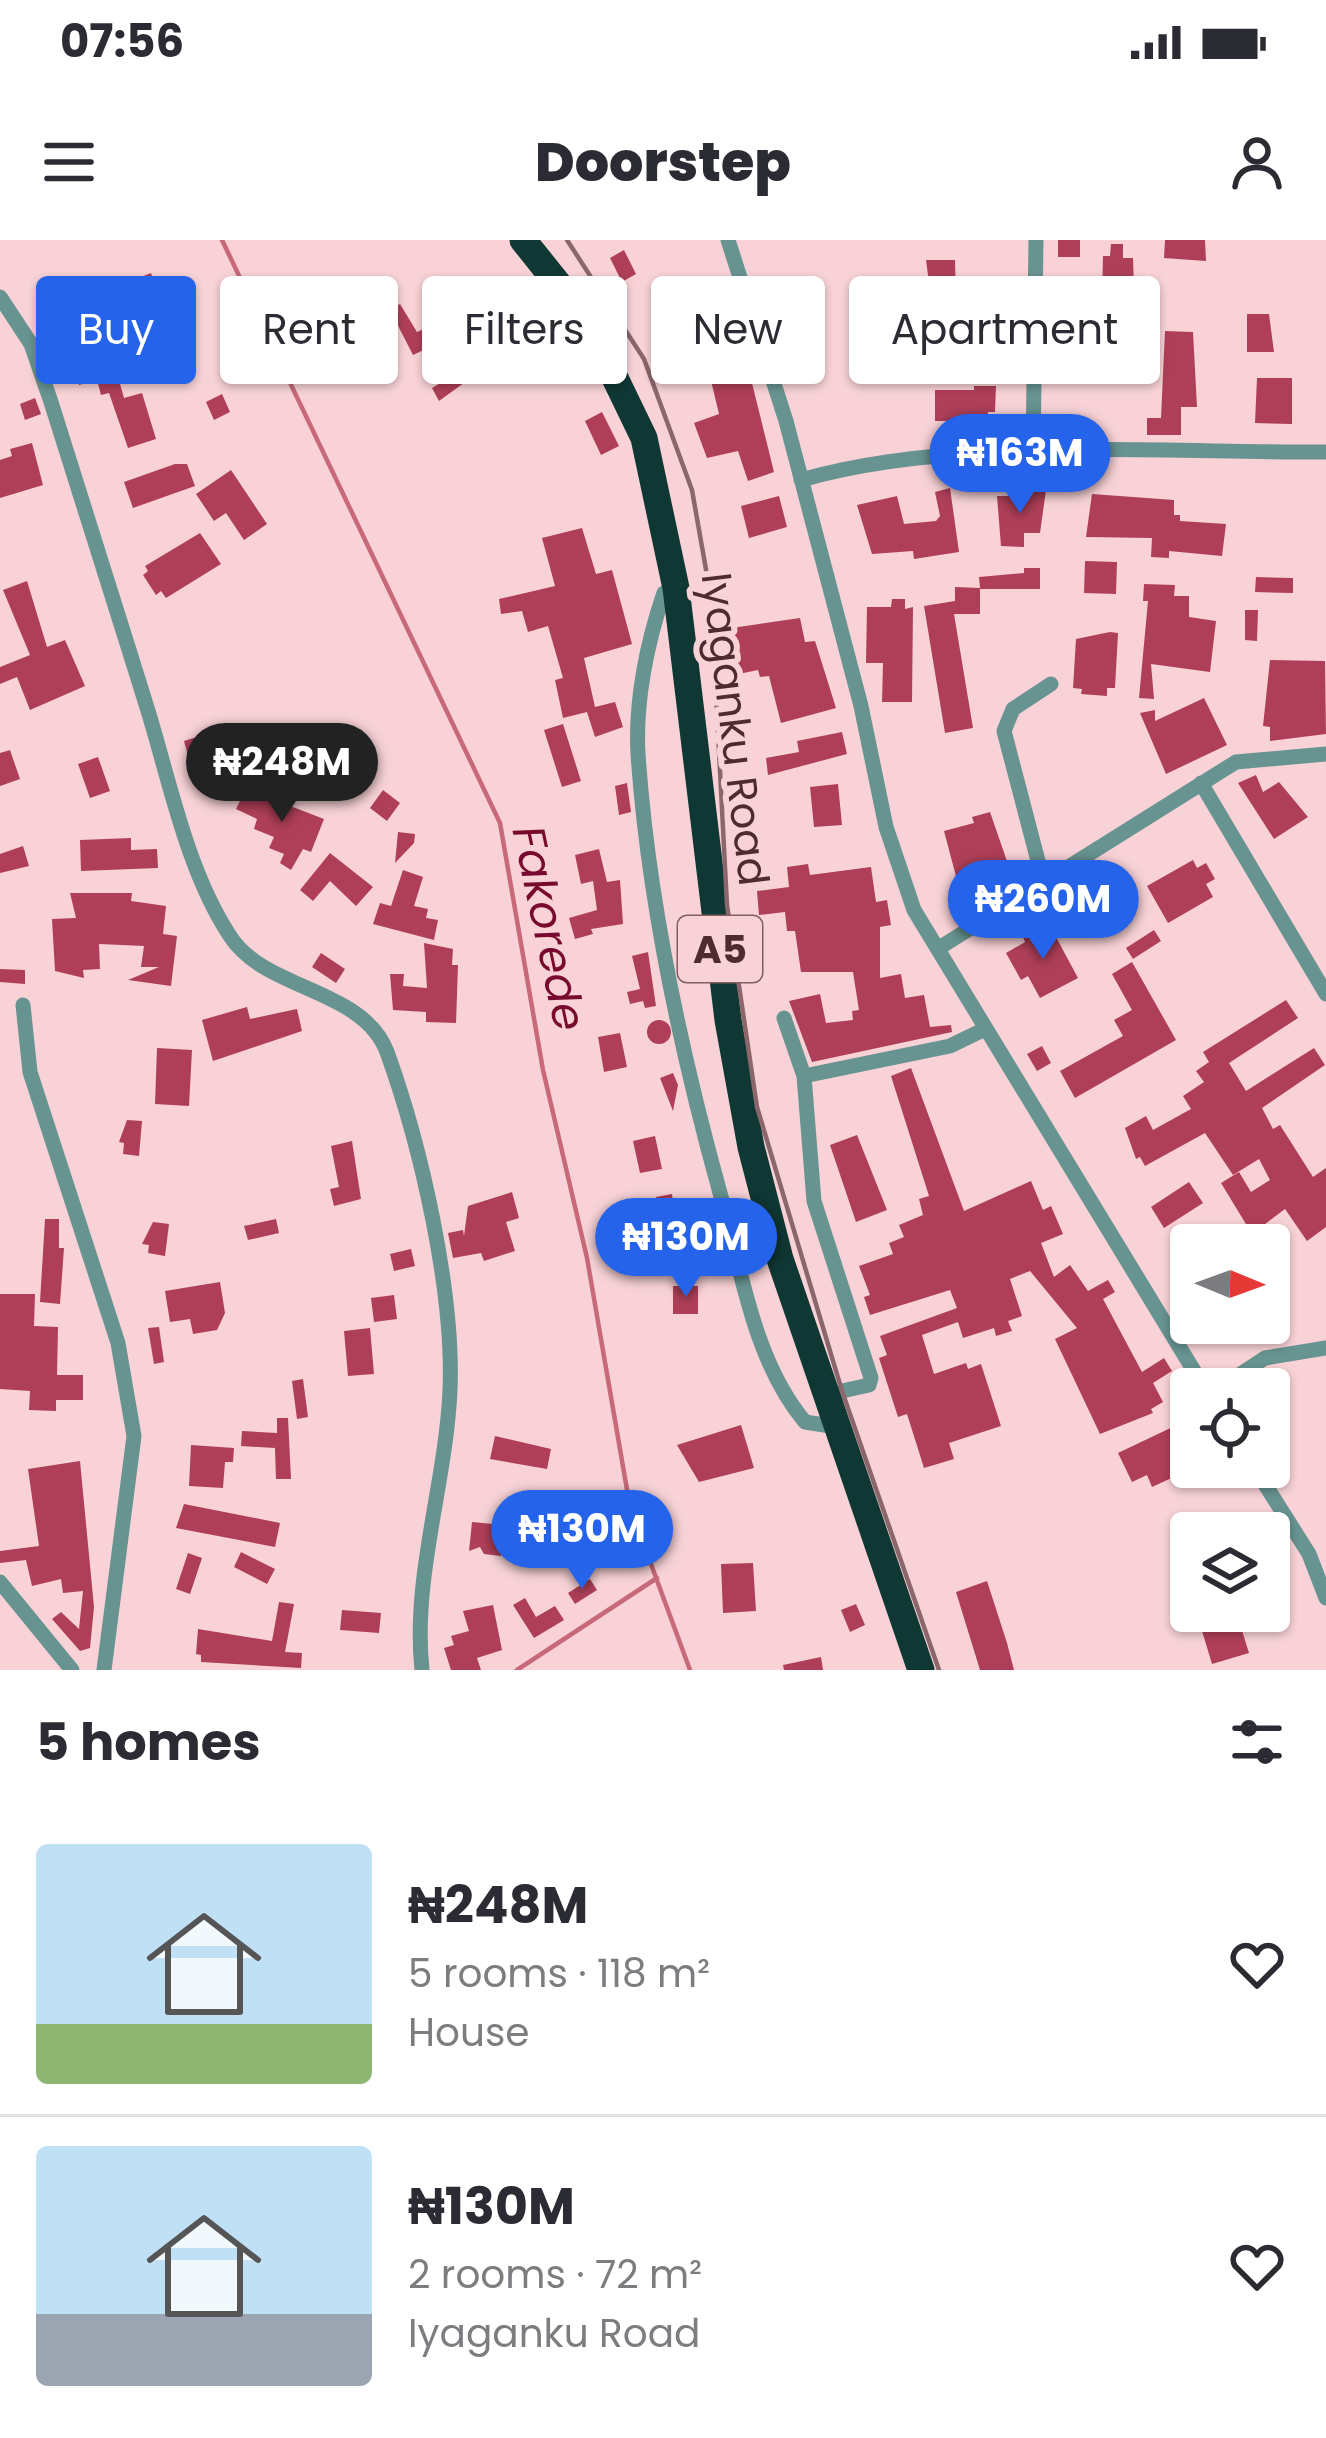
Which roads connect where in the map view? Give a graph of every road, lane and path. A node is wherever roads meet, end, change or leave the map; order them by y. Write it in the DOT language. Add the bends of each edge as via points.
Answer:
graph roads {
  1 [pos="524,240"];
  2 [pos="728,240"];
  3 [pos="1036,240"];
  4 [pos="1,304"];
  5 [pos="1326,452"];
  6 [pos="1033,453"];
  7 [pos="801,480"];
  8 [pos="676,588"];
  9 [pos="1051,684"];
  10 [pos="1326,754"];
  11 [pos="1201,783"];
  12 [pos="1043,880"];
  13 [pos="939,948"];
  14 [pos="1326,994"];
  15 [pos="23,1005"];
  16 [pos="784,1018"];
  17 [pos="985,1029"];
  18 [pos="804,1076"];
  19 [pos="1326,1348"];
  20 [pos="1192,1368"];
  21 [pos="1250,1368"];
  22 [pos="833,1414"];
  23 [pos="1267,1488"];
  24 [pos="0,1582"];
  25 [pos="1326,1598"];
  26 [pos="72,1670"];
  27 [pos="104,1670"];
  28 [pos="422,1670"];
  29 [pos="921,1670"];
  1 -- 8 [label="highway, Iyaganku Road / A5" via="586,320 628,398 657,488"];
  2 -- 7 [label="street"];
  3 -- 6 [label="street"];
  4 -- 28 [label="street" via="31,344 220,919 242,951 374,1027 395,1078 449,1327 450,1391 421,1610"];
  5 -- 6 [label="street"];
  6 -- 7 [label="street" via="879,462"];
  7 -- 13 [label="street" via="897,867"];
  8 -- 22 [label="highway, Iyaganku Road / A5" via="741,1093 780,1259"];
  8 -- 22 [label="street" via="664,593 657,612 638,752 696,1109 745,1294 789,1400 805,1422"];
  9 -- 12 [label="street" via="1013,710 1004,731"];
  10 -- 11 [label="street" via="1253,758"];
  11 -- 12 [label="street"];
  11 -- 14 [label="street"];
  12 -- 13 [label="street"];
  13 -- 17 [label="street"];
  15 -- 27 [label="street" via="30,1072 118,1343 134,1436"];
  16 -- 18 [label="street"];
  17 -- 18 [label="street" via="950,1046"];
  17 -- 20 [label="street"];
  18 -- 22 [label="street" via="814,1201 871,1378 842,1391"];
  19 -- 21 [label="street"];
  22 -- 29 [label="highway, Iyaganku Road / A5"];
  23 -- 25 [label="street"];
  24 -- 26 [label="street"];
}
